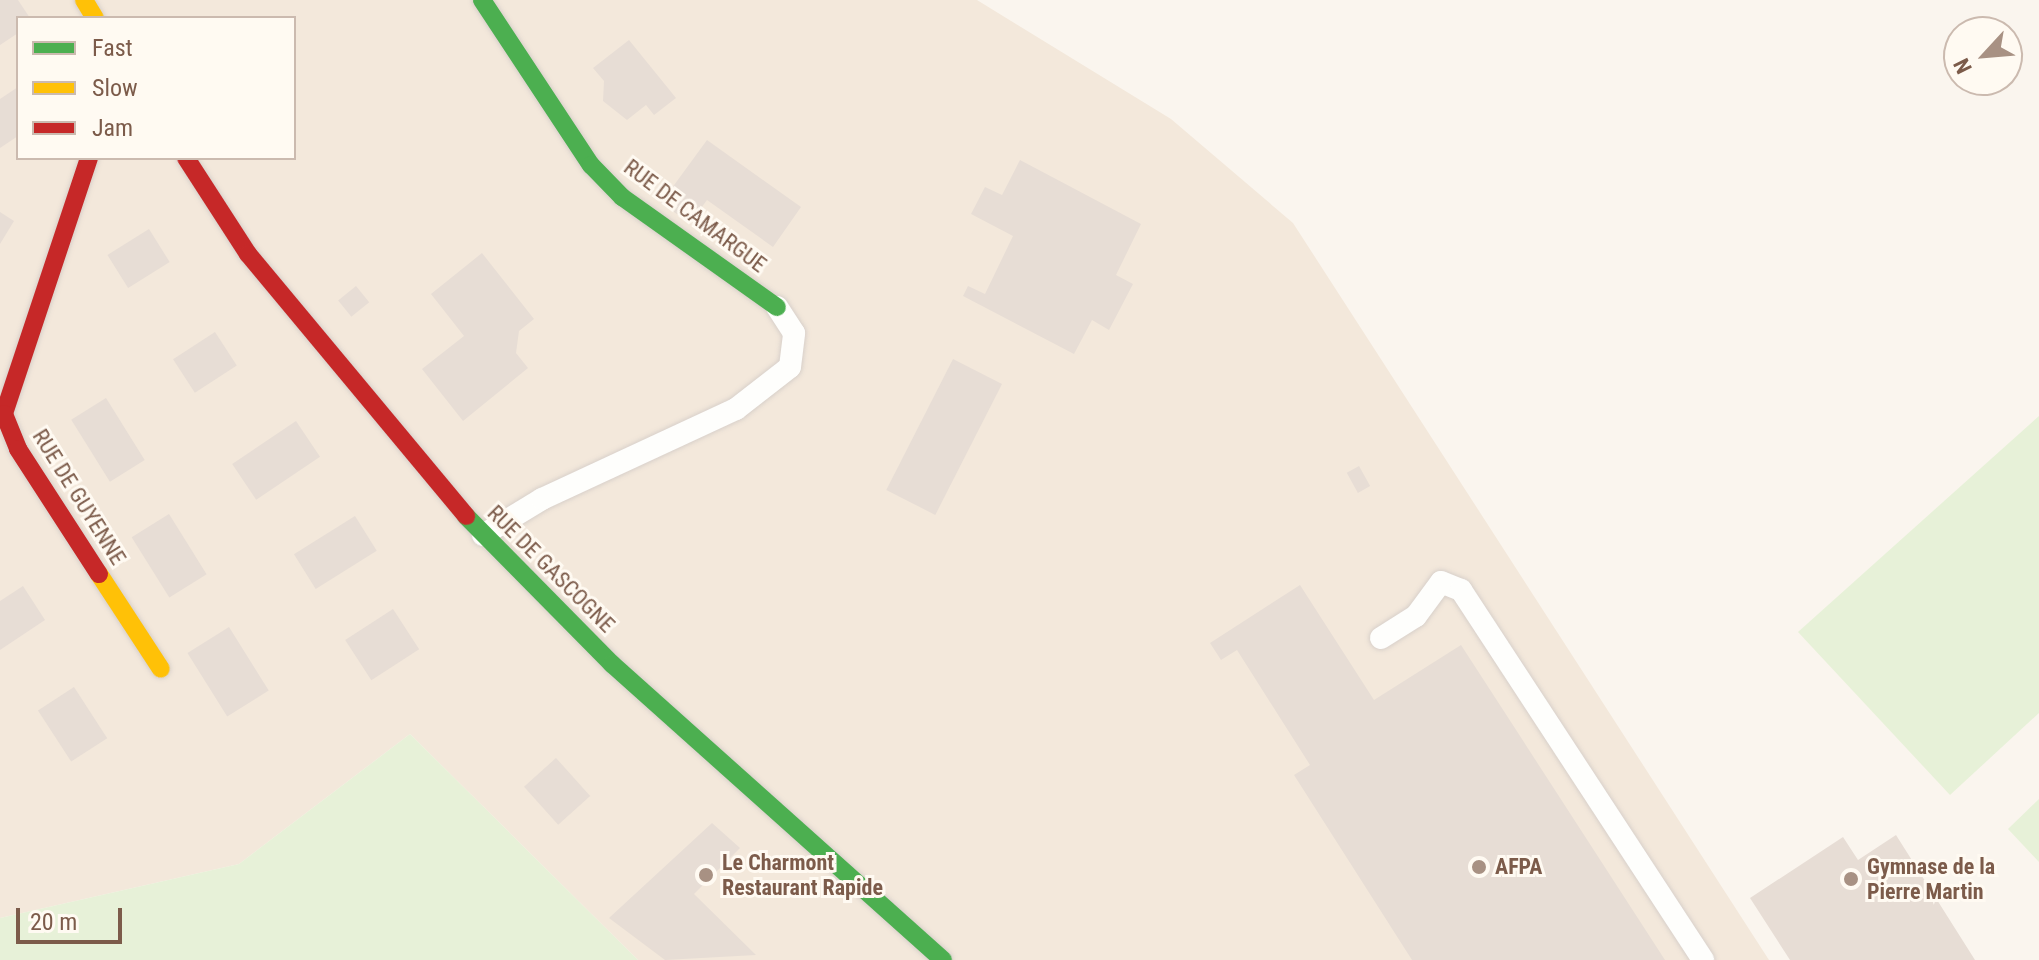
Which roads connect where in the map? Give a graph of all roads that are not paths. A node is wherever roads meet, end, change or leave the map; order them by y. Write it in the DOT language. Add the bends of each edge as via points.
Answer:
graph roads {
  1 [pos="482,0"];
  2 [pos="88,160"];
  3 [pos="187,160"];
  4 [pos="777,307"];
  5 [pos="483,535"];
  6 [pos="1381,638"];
  7 [pos="161,669"];
  8 [pos="943,960"];
  9 [pos="1703,960"];
  1 -- 4 [label="street, RUE DE CAMARGUE" via="591,165 622,197"];
  2 -- 7 [label="street, RUE DE GUYENNE" via="4,414 18,449"];
  3 -- 5 [label="street, RUE DE GASCOGNE" via="360,403"];
  4 -- 5 [label="lane" via="794,333 790,367 736,409 542,499"];
  5 -- 8 [label="street, RUE DE GASCOGNE" via="705,750"];
  6 -- 9 [label="lane" via="1416,616 1441,582 1461,590"];
}
